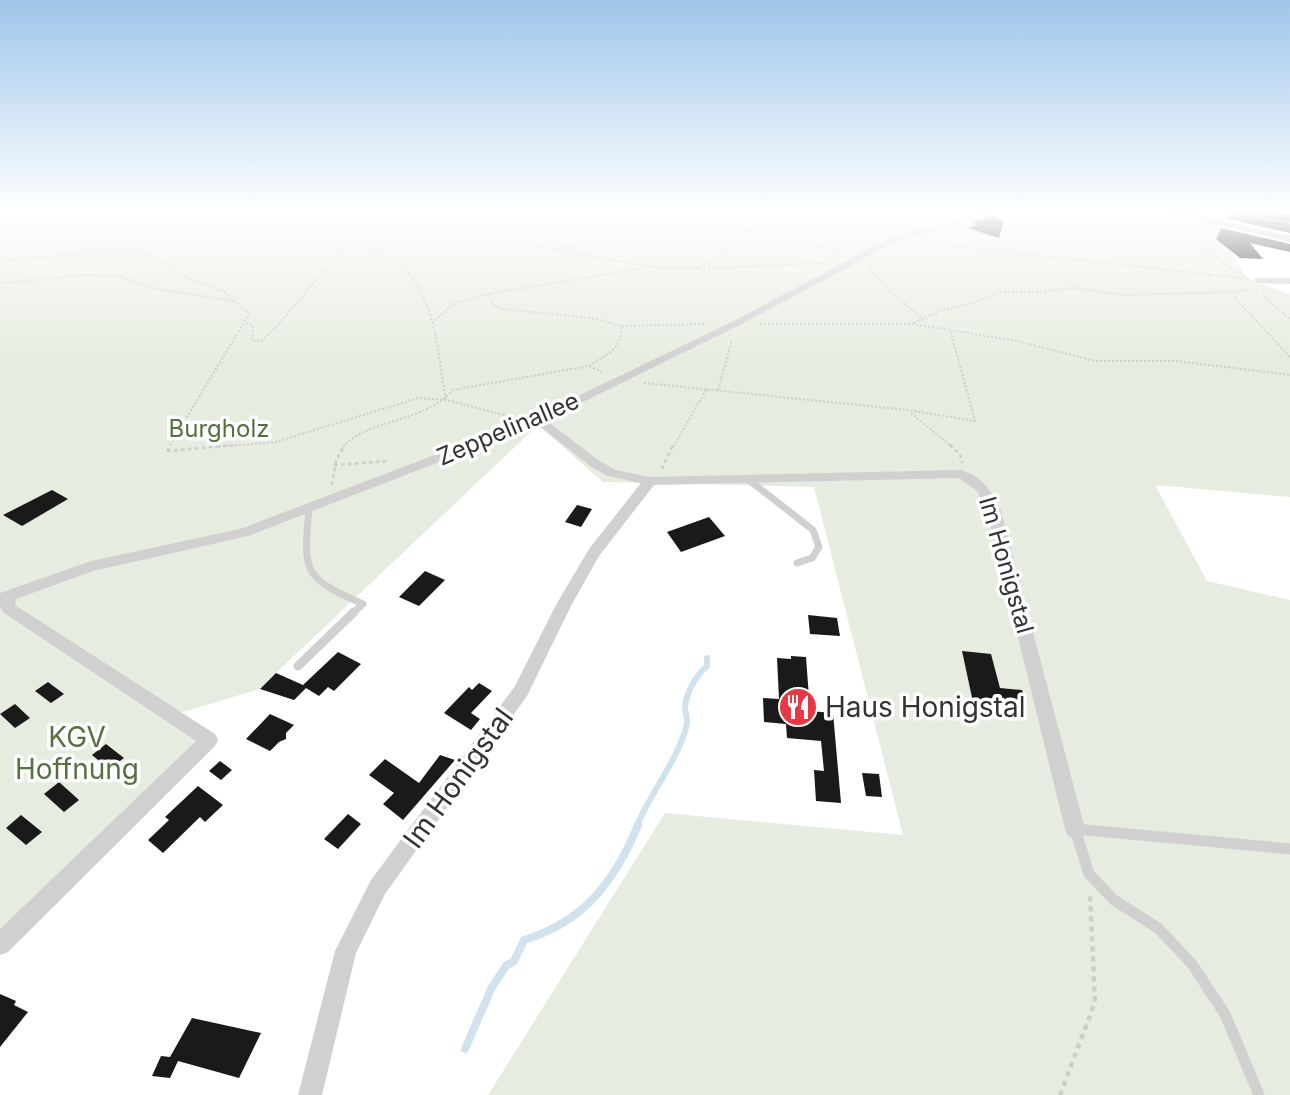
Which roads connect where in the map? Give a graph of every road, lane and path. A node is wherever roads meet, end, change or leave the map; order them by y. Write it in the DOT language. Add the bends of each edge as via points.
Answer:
graph roads {
  1 [pos="161,262"];
  2 [pos="330,262"];
  3 [pos="393,262"];
  4 [pos="624,262"];
  5 [pos="713,262"];
  6 [pos="801,262"];
  7 [pos="804,262"];
  8 [pos="848,262"];
  9 [pos="862,262"];
  10 [pos="1085,262"];
  11 [pos="1222,262"];
  12 [pos="845,264"];
  13 [pos="650,267"];
  14 [pos="689,269"];
  15 [pos="1290,281"];
  16 [pos="0,283"];
  17 [pos="1255,283"];
  18 [pos="1236,292"];
  19 [pos="1263,292"];
  20 [pos="488,294"];
  21 [pos="234,301"];
  22 [pos="1290,318"];
  23 [pos="923,319"];
  24 [pos="246,323"];
  25 [pos="432,323"];
  26 [pos="737,323"];
  27 [pos="912,324"];
  28 [pos="622,326"];
  29 [pos="950,330"];
  30 [pos="1290,357"];
  31 [pos="589,366"];
  32 [pos="1290,375"];
  33 [pos="621,380"];
  34 [pos="707,388"];
  35 [pos="718,390"];
  36 [pos="446,400"];
  37 [pos="908,410"];
  38 [pos="538,419"];
  39 [pos="334,465"];
  40 [pos="411,469"];
  41 [pos="961,474"];
  42 [pos="749,480"];
  43 [pos="650,481"];
  44 [pos="340,497"];
  45 [pos="309,509"];
  46 [pos="796,563"];
  47 [pos="6,597"];
  48 [pos="298,666"];
  49 [pos="1075,830"];
  50 [pos="1290,849"];
  51 [pos="1089,874"];
  52 [pos="0,944"];
  53 [pos="310,1095"];
  54 [pos="1060,1095"];
  55 [pos="1259,1095"];
  1 -- 21 [label="path"];
  2 -- 24 [label="path" via="302,301 261,341 252,341 253,326"];
  3 -- 25 [label="path" via="406,270 424,296"];
  4 -- 13 [label="path"];
  5 -- 14 [label="path"];
  6 -- 14 [label="path"];
  7 -- 12 [label="path"];
  8 -- 12 [label="street, Zeppelinallee"];
  9 -- 23 [label="path"];
  10 -- 17 [label="path"];
  11 -- 17 [label="path"];
  12 -- 26 [label="street, Zeppelinallee"];
  13 -- 14 [label="path"];
  13 -- 20 [label="path"];
  15 -- 17 [label="street"];
  16 -- 21 [label="path" via="118,276 157,289"];
  17 -- 18 [label="path"];
  18 -- 23 [label="path" via="1123,295 1072,288 999,292"];
  18 -- 30 [label="path" via="1244,310"];
  19 -- 22 [label="path"];
  20 -- 25 [label="path" via="455,303"];
  20 -- 28 [label="path" via="499,307 592,316"];
  21 -- 24 [label="path" via="249,314"];
  23 -- 27 [label="path"];
  24 -- 36 [label="path" via="167,451 276,442 418,398"];
  25 -- 36 [label="path"];
  26 -- 27 [label="path"];
  26 -- 28 [label="path"];
  26 -- 33 [label="street, Zeppelinallee"];
  26 -- 35 [label="path"];
  27 -- 29 [label="path"];
  28 -- 31 [label="path" via="621,342"];
  29 -- 32 [label="path" via="1095,361 1176,361"];
  29 -- 37 [label="path" via="975,421"];
  31 -- 33 [label="path"];
  31 -- 36 [label="path" via="453,390"];
  33 -- 34 [label="path"];
  33 -- 38 [label="street, Zeppelinallee"];
  34 -- 35 [label="path"];
  34 -- 43 [label="path" via="664,467"];
  35 -- 37 [label="path"];
  36 -- 38 [label="path" via="510,417"];
  36 -- 39 [label="path" via="352,439 337,454"];
  37 -- 41 [label="path" via="960,454"];
  38 -- 40 [label="street, Zeppelinallee"];
  38 -- 43 [label="street, Im Honigstal" via="612,473"];
  39 -- 40 [label="path" via="382,461"];
  39 -- 44 [label="path" via="332,486"];
  40 -- 44 [label="street, Zeppelinallee"];
  41 -- 42 [label="street, Im Honigstal"];
  41 -- 49 [label="street, Im Honigstal" via="986,490 994,511"];
  42 -- 43 [label="street, Im Honigstal"];
  42 -- 46 [label="lane" via="813,530 819,547 812,558"];
  43 -- 53 [label="street, Im Honigstal" via="594,553 521,691 378,887 346,951"];
  44 -- 45 [label="street, Zeppelinallee"];
  45 -- 47 [label="street, Zeppelinallee" via="243,533 91,566"];
  45 -- 48 [label="lane" via="305,559 309,574 363,604"];
  47 -- 52 [label="street" via="9,609 209,740"];
  49 -- 50 [label="lane"];
  49 -- 51 [label="lane, Im Honigstal"];
  51 -- 54 [label="path" via="1094,1002"];
  51 -- 55 [label="lane, Im Honigstal" via="1114,900 1158,928 1192,964 1224,1014"];
}
